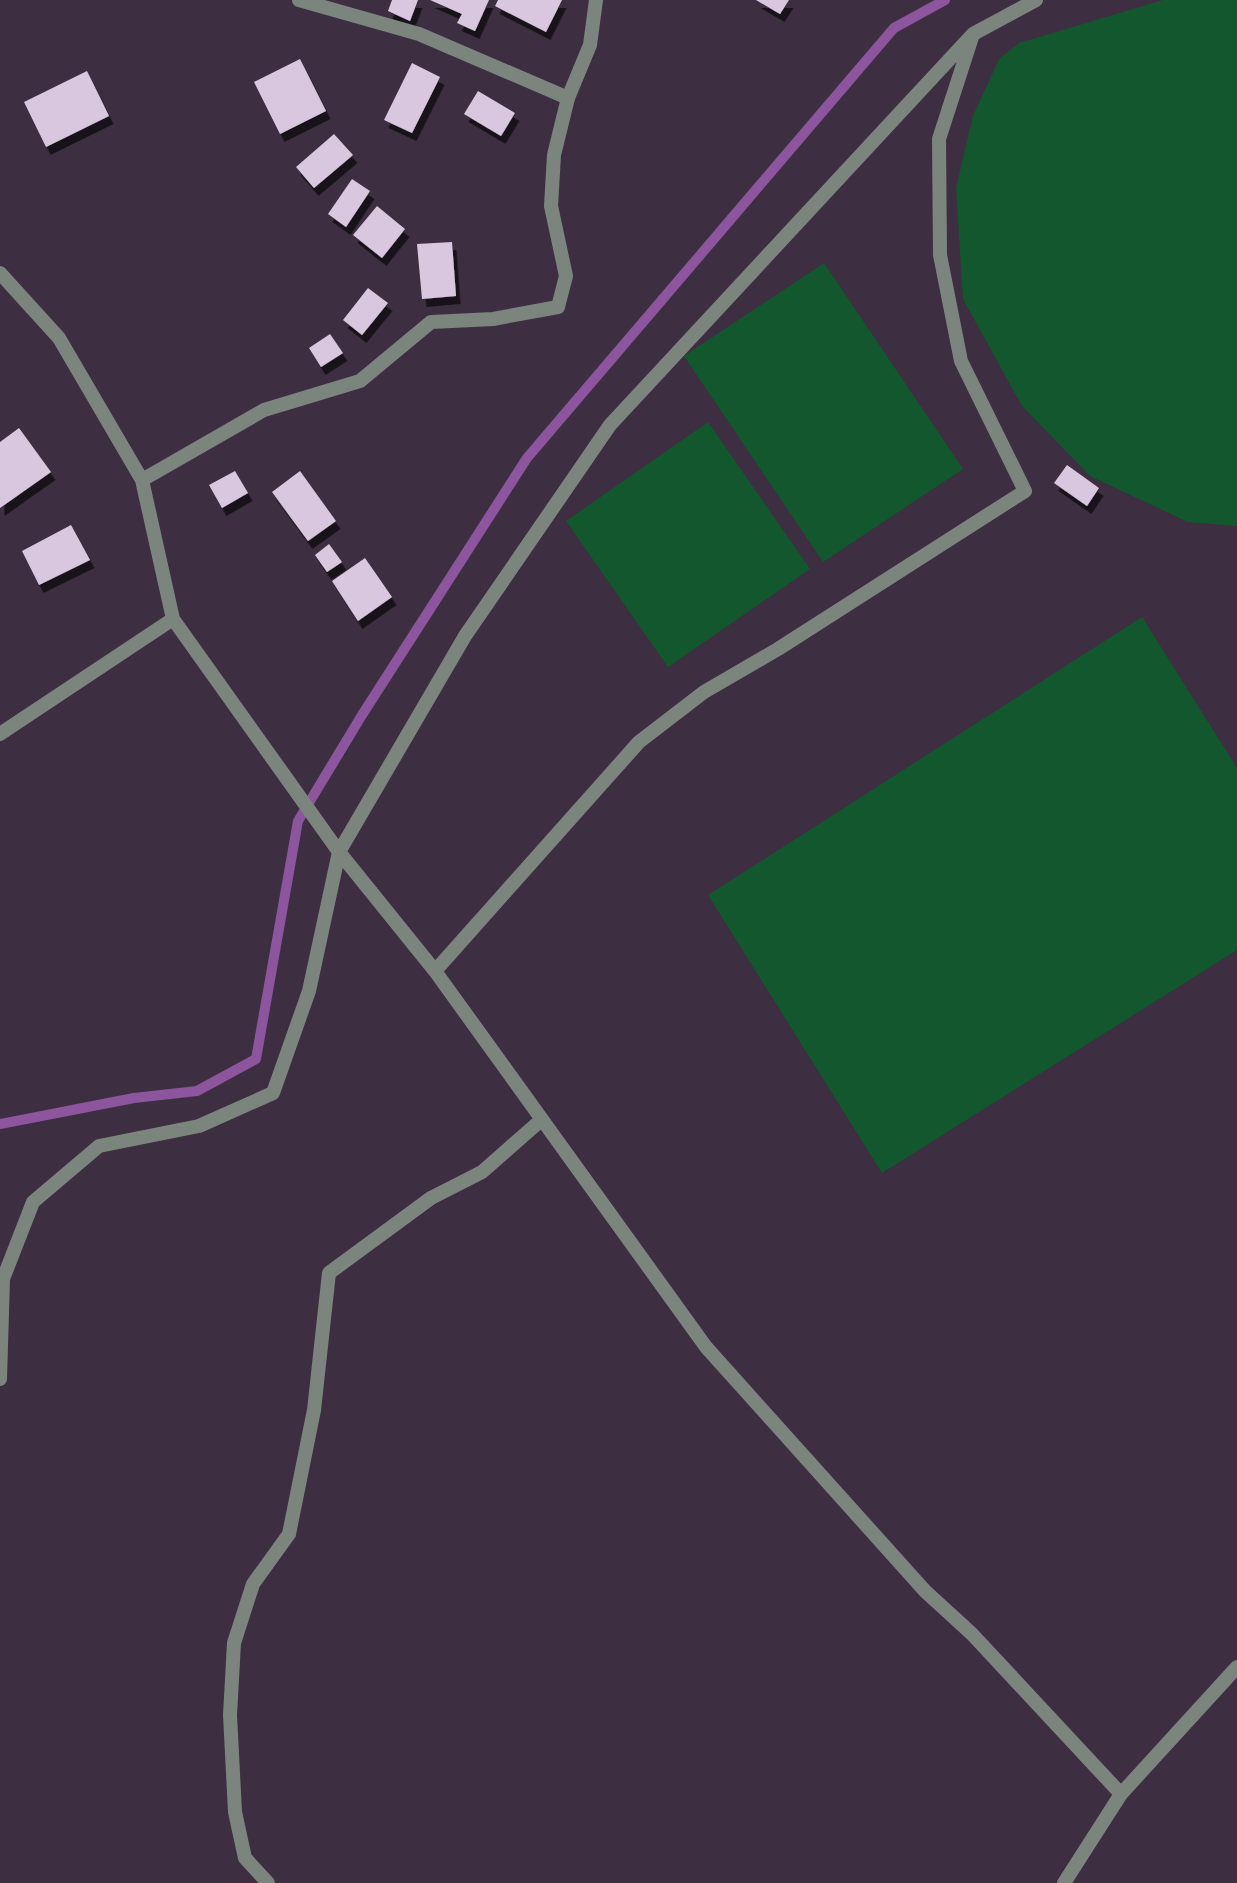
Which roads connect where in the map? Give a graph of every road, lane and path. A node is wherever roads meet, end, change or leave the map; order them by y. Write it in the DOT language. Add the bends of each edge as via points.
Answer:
graph roads {
  1 [pos="299,0"];
  2 [pos="596,0"];
  3 [pos="1036,0"];
  4 [pos="972,34"];
  5 [pos="568,98"];
  6 [pos="0,273"];
  7 [pos="142,480"];
  8 [pos="173,619"];
  9 [pos="0,734"];
  10 [pos="339,852"];
  11 [pos="435,971"];
  12 [pos="540,1121"];
  13 [pos="0,1379"];
  14 [pos="1237,1667"];
  15 [pos="1121,1794"];
  16 [pos="1070,1881"];
  17 [pos="268,1883"];
  1 -- 5 [label="street" via="419,34"];
  2 -- 5 [label="street" via="590,45"];
  3 -- 4 [label="street"];
  4 -- 10 [label="street" via="610,425 465,636"];
  4 -- 11 [label="street" via="939,139 940,255 961,361 1025,491 704,692 639,742"];
  5 -- 7 [label="street" via="553,168 551,206 566,276 558,307 493,319 431,322 360,381 264,410"];
  6 -- 7 [label="street" via="59,338"];
  7 -- 8 [label="street"];
  8 -- 9 [label="street"];
  8 -- 10 [label="street"];
  10 -- 11 [label="street"];
  10 -- 13 [label="street" via="309,991 273,1093 199,1126 99,1146 33,1202 3,1279"];
  11 -- 12 [label="street"];
  12 -- 15 [label="street" via="706,1347 925,1591 972,1634"];
  12 -- 17 [label="street" via="482,1172 431,1198 329,1273 314,1410 289,1534 253,1584 234,1643 230,1716 235,1812 245,1858"];
  14 -- 15 [label="street"];
  15 -- 16 [label="street"];
}
